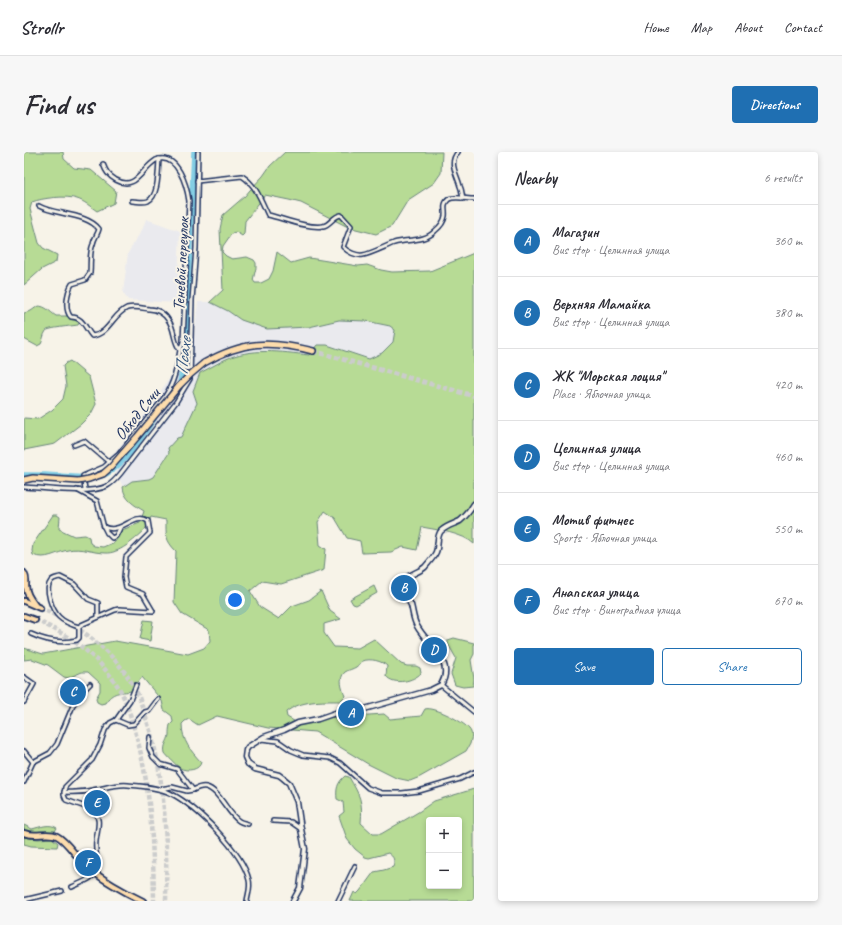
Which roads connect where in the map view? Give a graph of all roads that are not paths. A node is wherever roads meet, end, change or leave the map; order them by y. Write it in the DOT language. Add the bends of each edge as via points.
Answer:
graph roads {
  1 [pos="198,152"];
  2 [pos="458,152"];
  3 [pos="159,159"];
  4 [pos="103,164"];
  5 [pos="197,181"];
  6 [pos="474,198"];
  7 [pos="463,199"];
  8 [pos="132,201"];
  9 [pos="39,206"];
  10 [pos="180,350"];
  11 [pos="313,351"];
  12 [pos="177,367"];
  13 [pos="191,369"];
  14 [pos="74,445"];
  15 [pos="110,463"];
  16 [pos="24,480"];
  17 [pos="24,487"];
  18 [pos="85,489"];
  19 [pos="77,490"];
  20 [pos="474,504"];
  21 [pos="104,527"];
  22 [pos="120,528"];
  23 [pos="24,573"];
  24 [pos="25,588"];
  25 [pos="24,601"];
  26 [pos="35,605"];
  27 [pos="40,608"];
  28 [pos="98,617"];
  29 [pos="24,618"];
  30 [pos="33,619"];
  31 [pos="79,627"];
  32 [pos="32,634"];
  33 [pos="24,677"];
  34 [pos="90,684"];
  35 [pos="136,685"];
  36 [pos="442,685"];
  37 [pos="158,698"];
  38 [pos="24,702"];
  39 [pos="474,712"];
  40 [pos="116,720"];
  41 [pos="150,737"];
  42 [pos="259,739"];
  43 [pos="24,751"];
  44 [pos="33,762"];
  45 [pos="474,772"];
  46 [pos="24,782"];
  47 [pos="160,789"];
  48 [pos="193,790"];
  49 [pos="64,792"];
  50 [pos="273,821"];
  51 [pos="248,824"];
  52 [pos="300,829"];
  53 [pos="24,833"];
  54 [pos="355,866"];
  55 [pos="96,874"];
  56 [pos="72,887"];
  57 [pos="62,891"];
  58 [pos="24,900"];
  59 [pos="143,901"];
  60 [pos="247,901"];
  61 [pos="293,901"];
  62 [pos="338,901"];
  1 -- 5 [label="street, Теневой переулок"];
  2 -- 7 [label="street" via="453,162"];
  3 -- 4 [label="street" via="128,184 107,174"];
  3 -- 8 [label="street" via="156,190 151,199 145,202"];
  3 -- 10 [label="street" via="167,159 178,166 188,188 184,330"];
  5 -- 7 [label="street" via="242,176 256,190 268,215 313,227 327,225 336,216 342,216 351,226 343,248 356,255 424,238 442,224 445,204 455,198"];
  5 -- 13 [label="street, Теневой переулок"];
  6 -- 7 [label="street"];
  9 -- 10 [label="street" via="55,212 72,214 99,229 90,253 90,273 85,280 72,284 69,290 68,314 81,320 92,336 102,332 126,309 154,309 161,312 169,321"];
  10 -- 12 [label="street"];
  11 -- 16 [label="highway, Обход Сочи, bridge" via="279,344 241,346 231,350 204,363 191,374 103,474 78,481 33,478"];
  12 -- 13 [label="street"];
  12 -- 15 [label="street" via="173,382 164,398"];
  13 -- 18 [label="street, Теневой переулок" via="190,379 176,402 115,480 107,486"];
  14 -- 15 [label="street" via="84,441"];
  15 -- 18 [label="street" via="83,476"];
  17 -- 19 [label="street, Теневой переулок"];
  18 -- 19 [label="street, Теневой переулок"];
  19 -- 21 [label="street, Теневой переулок" via="97,501"];
  20 -- 36 [label="street" via="470,512 441,532 433,558 422,569 405,579 401,588 412,607 417,626 444,662 445,676"];
  21 -- 22 [label="street"];
  21 -- 22 [label="street" via="112,538"];
  22 -- 28 [label="street" via="135,520 148,521 150,534 126,557 124,577 126,587 143,594 153,611 119,609"];
  23 -- 24 [label="main road" via="27,580"];
  24 -- 26 [label="main road"];
  25 -- 26 [label="main road"];
  26 -- 27 [label="main road"];
  28 -- 31 [label="street"];
  28 -- 31 [label="street" via="98,603 88,599 74,584 60,577 55,578 49,584 52,608 64,621"];
  29 -- 30 [label="main road"];
  31 -- 32 [label="street" via="79,638 69,642 45,640"];
  33 -- 38 [label="street" via="34,684"];
  34 -- 44 [label="street" via="74,703 57,744 50,753"];
  35 -- 40 [label="street" via="130,700"];
  36 -- 39 [label="street"];
  36 -- 42 [label="street" via="361,710 341,711 318,720 298,723"];
  37 -- 40 [label="street" via="150,711 145,712 134,724 128,725"];
  40 -- 49 [label="street" via="104,730 92,760 65,787"];
  41 -- 48 [label="street" via="149,748 152,757 160,764 177,769"];
  42 -- 45 [label="street" via="278,741 303,755 330,758 340,763 368,788 382,793 419,791 460,779"];
  42 -- 52 [label="street" via="244,753 246,760 251,767 279,775 289,783 297,802"];
  43 -- 44 [label="street"];
  44 -- 46 [label="street"];
  47 -- 48 [label="street" via="172,787"];
  47 -- 49 [label="street" via="120,785 81,792"];
  47 -- 60 [label="street" via="195,811 229,845 248,877 250,884"];
  48 -- 51 [label="street" via="208,788 221,799 233,816"];
  49 -- 55 [label="street" via="66,800 91,808 98,816"];
  50 -- 52 [label="street" via="291,822"];
  52 -- 61 [label="street" via="305,853 300,888"];
  53 -- 55 [label="main road" via="52,834 60,837 76,857"];
  54 -- 62 [label="street"];
  55 -- 56 [label="street"];
  55 -- 59 [label="main road"];
  57 -- 58 [label="street"];
}
